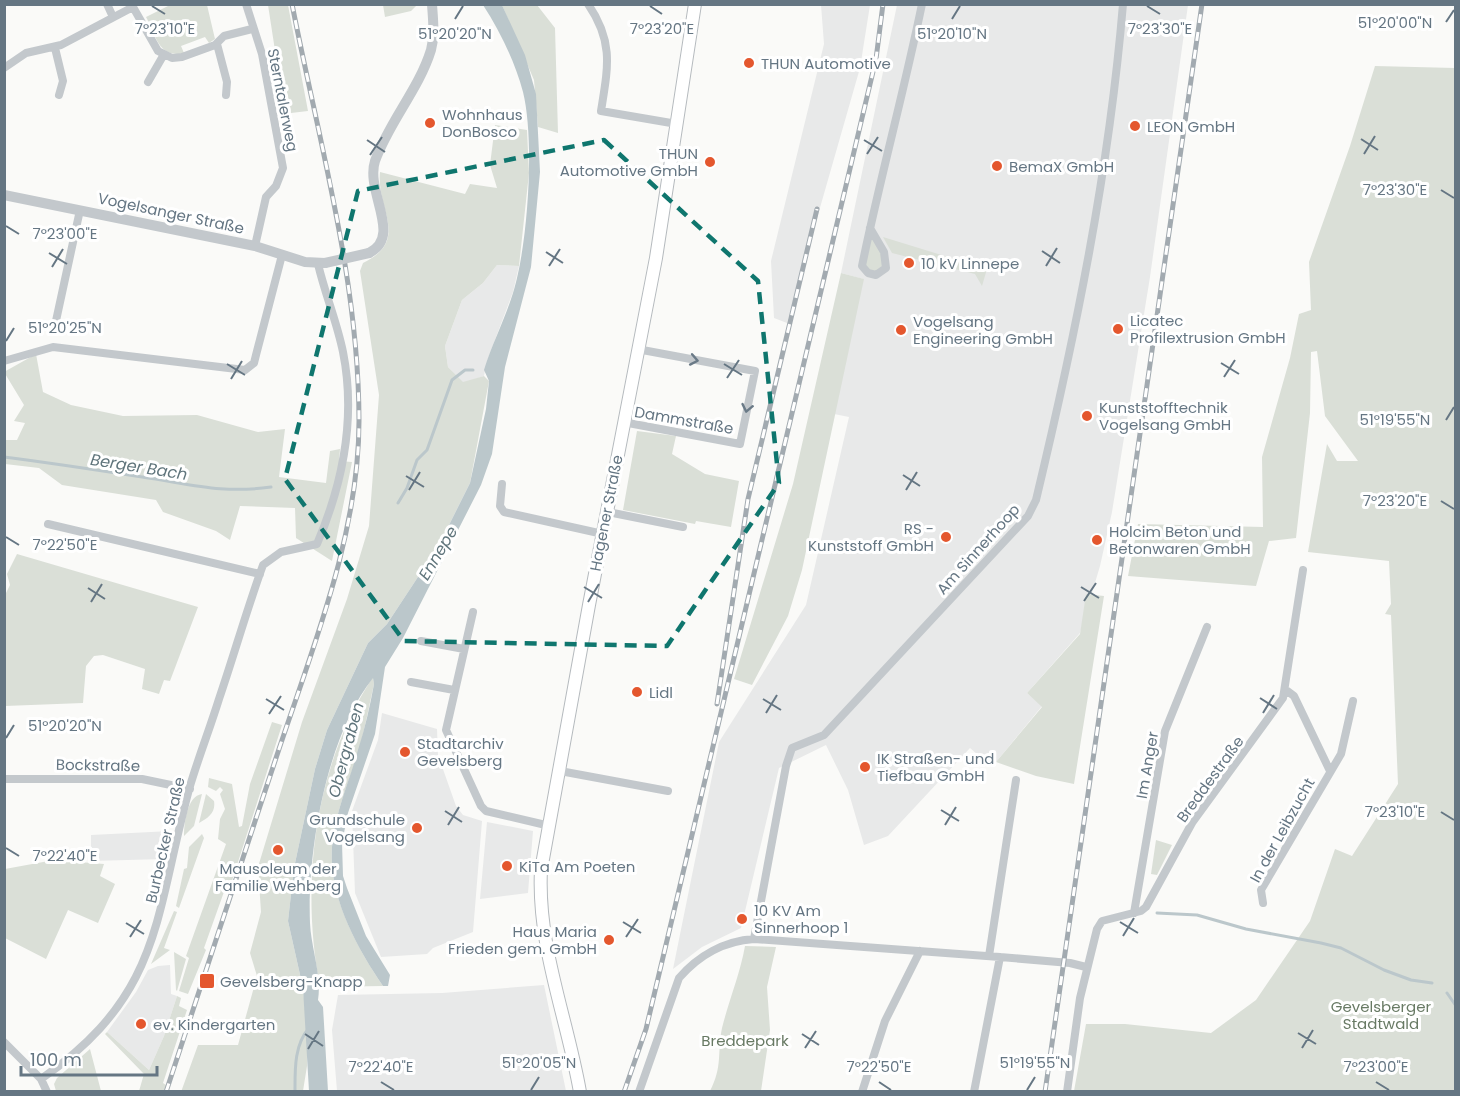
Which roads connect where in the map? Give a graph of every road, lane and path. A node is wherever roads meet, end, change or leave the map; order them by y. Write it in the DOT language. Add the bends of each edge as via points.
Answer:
graph roads {
  1 [pos="107,4"];
  2 [pos="246,4"];
  3 [pos="432,4"];
  4 [pos="588,4"];
  5 [pos="695,4"];
  6 [pos="922,4"];
  7 [pos="1123,4"];
  8 [pos="133,6"];
  9 [pos="113,17"];
  10 [pos="252,29"];
  11 [pos="217,44"];
  12 [pos="55,48"];
  13 [pos="163,56"];
  14 [pos="4,68"];
  15 [pos="148,82"];
  16 [pos="59,95"];
  17 [pos="226,95"];
  18 [pos="677,124"];
  19 [pos="4,195"];
  20 [pos="266,197"];
  21 [pos="80,210"];
  22 [pos="870,228"];
  23 [pos="255,246"];
  24 [pos="282,255"];
  25 [pos="321,264"];
  26 [pos="54,330"];
  27 [pos="637,349"];
  28 [pos="4,361"];
  29 [pos="623,422"];
  30 [pos="502,484"];
  31 [pos="608,512"];
  32 [pos="48,524"];
  33 [pos="683,526"];
  34 [pos="603,534"];
  35 [pos="1303,570"];
  36 [pos="260,574"];
  37 [pos="473,612"];
  38 [pos="1207,627"];
  39 [pos="420,641"];
  40 [pos="464,649"];
  41 [pos="411,682"];
  42 [pos="454,690"];
  43 [pos="1286,690"];
  44 [pos="1353,701"];
  45 [pos="560,771"];
  46 [pos="1330,771"];
  47 [pos="4,779"];
  48 [pos="1016,780"];
  49 [pos="190,789"];
  50 [pos="668,791"];
  51 [pos="550,826"];
  52 [pos="1263,903"];
  53 [pos="1134,913"];
  54 [pos="754,939"];
  55 [pos="920,951"];
  56 [pos="989,956"];
  57 [pos="1000,957"];
  58 [pos="1086,967"];
  59 [pos="4,1042"];
  60 [pos="41,1079"];
  61 [pos="46,1092"];
  62 [pos="580,1092"];
  63 [pos="639,1092"];
  64 [pos="862,1092"];
  65 [pos="974,1092"];
  66 [pos="1067,1092"];
  1 -- 9 [label="street"];
  2 -- 10 [label="street, Sterntalerweg"];
  3 -- 25 [label="street, Vogelsanger Straße, bridge" via="431,50 375,161 373,187 384,231 378,247 369,253"];
  4 -- 18 [label="street" via="607,40 601,111"];
  5 -- 18 [label="main road, Hagener Straße"];
  6 -- 22 [label="street"];
  7 -- 54 [label="street, Am Sinnerhoop" via="1115,101 1099,207 1036,500 1028,516 824,735 792,748"];
  8 -- 9 [label="street"];
  8 -- 13 [label="street"];
  9 -- 12 [label="street"];
  10 -- 11 [label="street" via="224,36"];
  10 -- 20 [label="street, Sterntalerweg" via="262,54 283,168 276,186"];
  11 -- 13 [label="street" via="182,57"];
  11 -- 17 [label="street" via="227,82"];
  12 -- 14 [label="street" via="26,53"];
  12 -- 16 [label="street" via="63,81"];
  13 -- 15 [label="street"];
  18 -- 27 [label="main road, Hagener Straße"];
  19 -- 21 [label="street, Vogelsanger Straße"];
  20 -- 23 [label="street, Vogelsanger Straße"];
  21 -- 23 [label="street, Vogelsanger Straße"];
  21 -- 26 [label="street, Vogelsanger Straße"];
  22 -- 22 [label="street" via="862,266 876,275 884,271 887,262"];
  23 -- 24 [label="street, Vogelsanger Straße"];
  24 -- 25 [label="street, Vogelsanger Straße"];
  24 -- 28 [label="street" via="254,363 245,370 53,347"];
  25 -- 36 [label="street, Burbecker Straße" via="343,352 349,405 346,446 316,544 272,556"];
  27 -- 29 [label="main road, Hagener Straße"];
  27 -- 29 [label="street, Dammstraße, one-way" via="755,372 740,444"];
  29 -- 31 [label="main road, Hagener Straße"];
  30 -- 34 [label="street" via="500,506 504,512"];
  31 -- 33 [label="street"];
  31 -- 34 [label="main road, Hagener Straße"];
  32 -- 36 [label="street"];
  34 -- 45 [label="main road, Hagener Straße"];
  35 -- 43 [label="street, Breddestraße"];
  36 -- 49 [label="street, Burbecker Straße"];
  37 -- 40 [label="street"];
  38 -- 53 [label="street, Im Anger" via="1165,731"];
  39 -- 40 [label="street"];
  40 -- 42 [label="street"];
  41 -- 42 [label="street"];
  42 -- 51 [label="street" via="446,730 481,806 493,815"];
  43 -- 46 [label="street, In der Leibzucht" via="1294,696"];
  43 -- 53 [label="street, Breddestraße" via="1259,734 1192,823 1146,907"];
  44 -- 46 [label="street, In der Leibzucht" via="1341,754"];
  45 -- 50 [label="street"];
  45 -- 51 [label="main road, Hagener Straße"];
  46 -- 52 [label="street, In der Leibzucht" via="1261,890"];
  47 -- 49 [label="street, Bockstraße" via="141,779"];
  48 -- 56 [label="street"];
  49 -- 60 [label="street, Burbecker Straße" via="162,913 135,980 85,1045"];
  51 -- 62 [label="main road, Hagener Straße" via="541,870 542,918"];
  53 -- 58 [label="street" via="1102,921"];
  54 -- 55 [label="street"];
  54 -- 63 [label="street" via="736,941 712,951 679,978"];
  55 -- 56 [label="street"];
  55 -- 64 [label="street" via="885,1022"];
  56 -- 57 [label="street"];
  57 -- 58 [label="street"];
  57 -- 65 [label="street"];
  58 -- 66 [label="street"];
  59 -- 60 [label="street"];
  60 -- 61 [label="street"];
}
